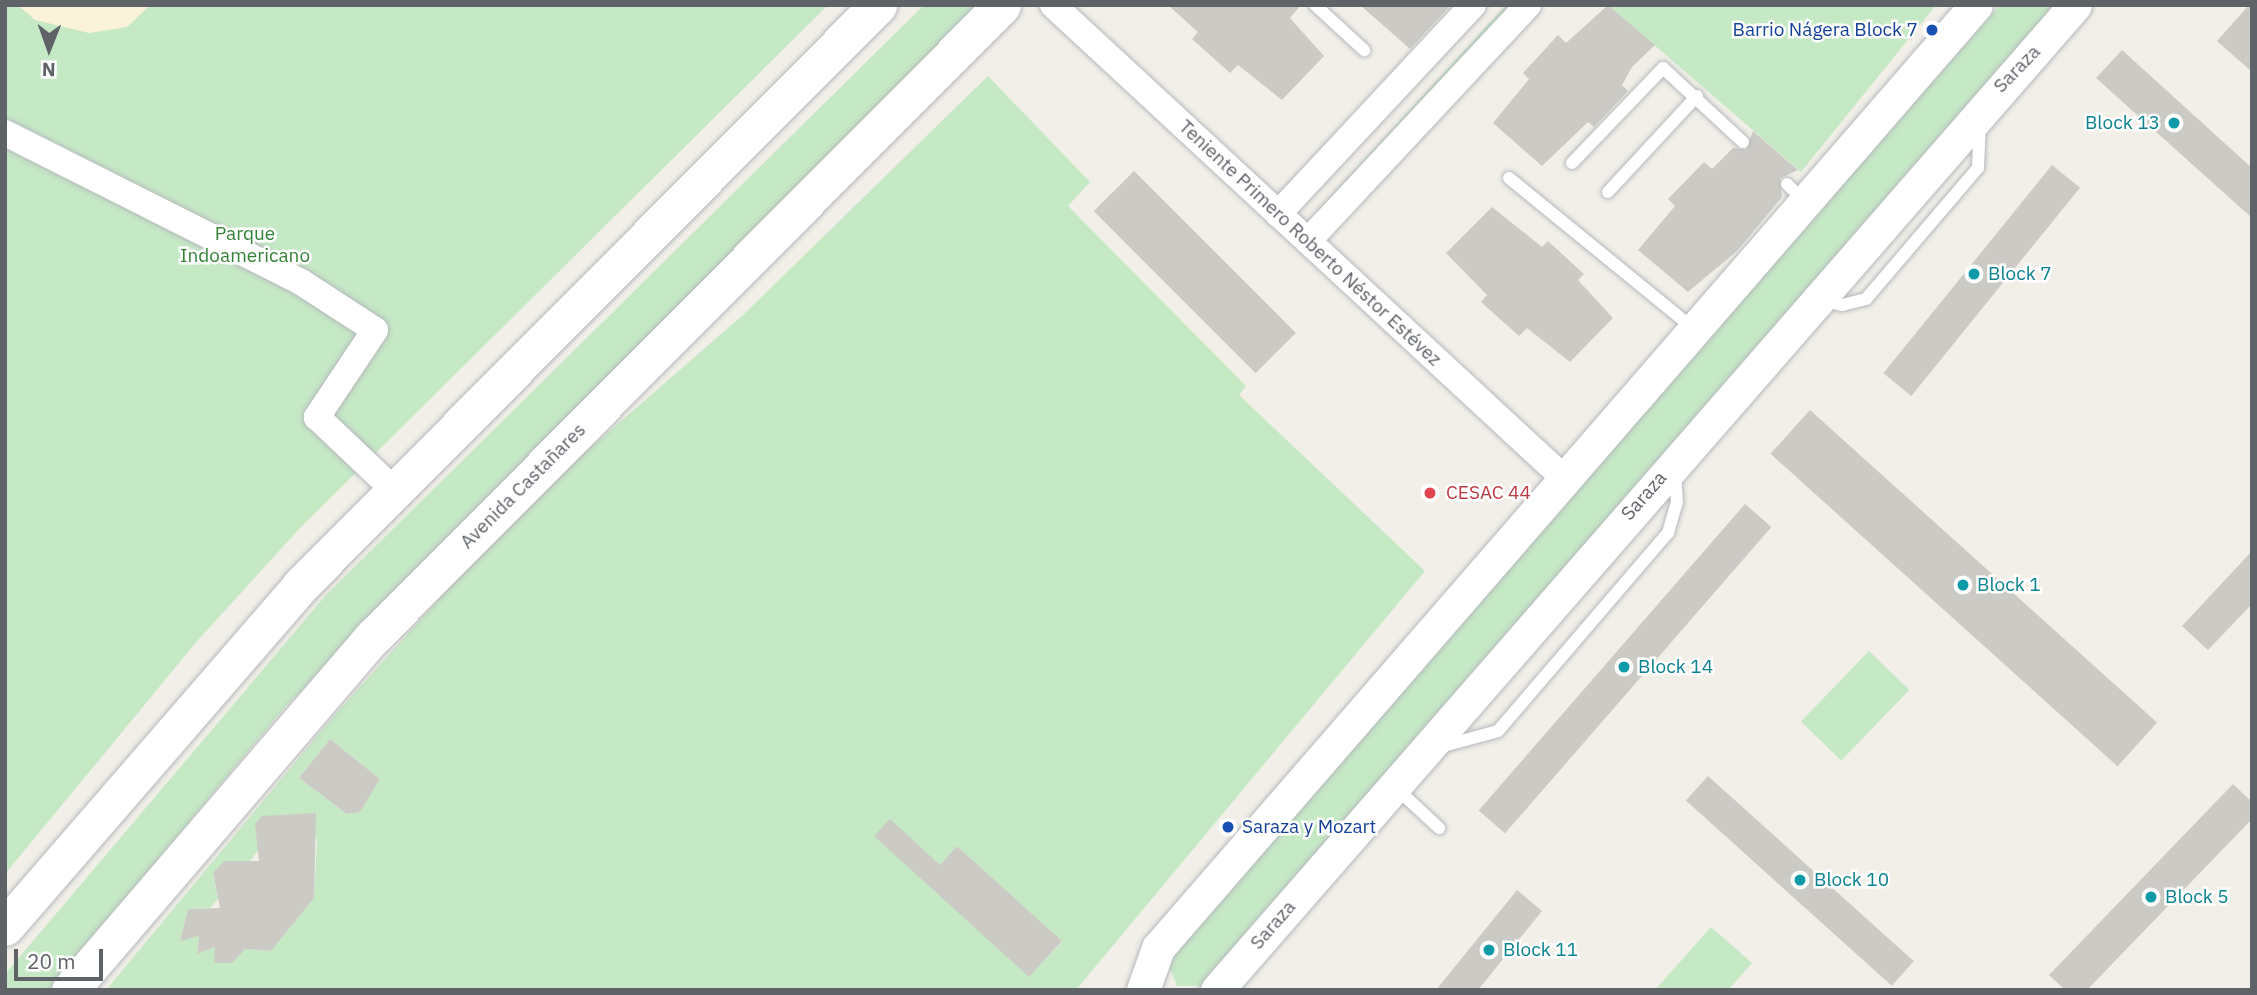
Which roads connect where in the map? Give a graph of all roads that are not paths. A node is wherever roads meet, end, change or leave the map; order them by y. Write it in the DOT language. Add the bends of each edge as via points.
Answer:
graph roads {
  1 [pos="878,5"];
  2 [pos="1002,5"];
  3 [pos="1053,5"];
  4 [pos="1315,5"];
  5 [pos="1473,5"];
  6 [pos="1528,5"];
  7 [pos="1976,5"];
  8 [pos="2074,5"];
  9 [pos="1364,50"];
  10 [pos="1698,96"];
  11 [pos="5,133"];
  12 [pos="1743,142"];
  13 [pos="1572,163"];
  14 [pos="1509,178"];
  15 [pos="1608,192"];
  16 [pos="1278,214"];
  17 [pos="1308,241"];
  18 [pos="1698,332"];
  19 [pos="1567,481"];
  20 [pos="395,491"];
  21 [pos="1394,786"];
  22 [pos="1439,828"];
  23 [pos="5,927"];
  24 [pos="1140,988"];
  25 [pos="70,990"];
  26 [pos="1217,990"];
  1 -- 20 [label="main road"];
  2 -- 25 [label="main road, Avenida Castañares" via="373,637"];
  3 -- 16 [label="street, Teniente Primero Roberto Néstor Estévez"];
  4 -- 9 [label="lane"];
  5 -- 16 [label="street"];
  6 -- 17 [label="street"];
  7 -- 18 [label="street" via="1797,194"];
  8 -- 21 [label="street, Saraza" via="1814,298"];
  10 -- 12 [label="lane"];
  10 -- 13 [label="lane" via="1671,70 1655,71"];
  10 -- 15 [label="lane"];
  11 -- 20 [label="street" via="301,282 375,330 317,417"];
  14 -- 18 [label="lane"];
  16 -- 17 [label="street, Teniente Primero Roberto Néstor Estévez"];
  17 -- 19 [label="street, Teniente Primero Roberto Néstor Estévez"];
  18 -- 19 [label="street"];
  19 -- 24 [label="street" via="1158,948"];
  20 -- 23 [label="main road" via="300,586"];
  21 -- 22 [label="lane"];
  21 -- 26 [label="street, Saraza"];
}
